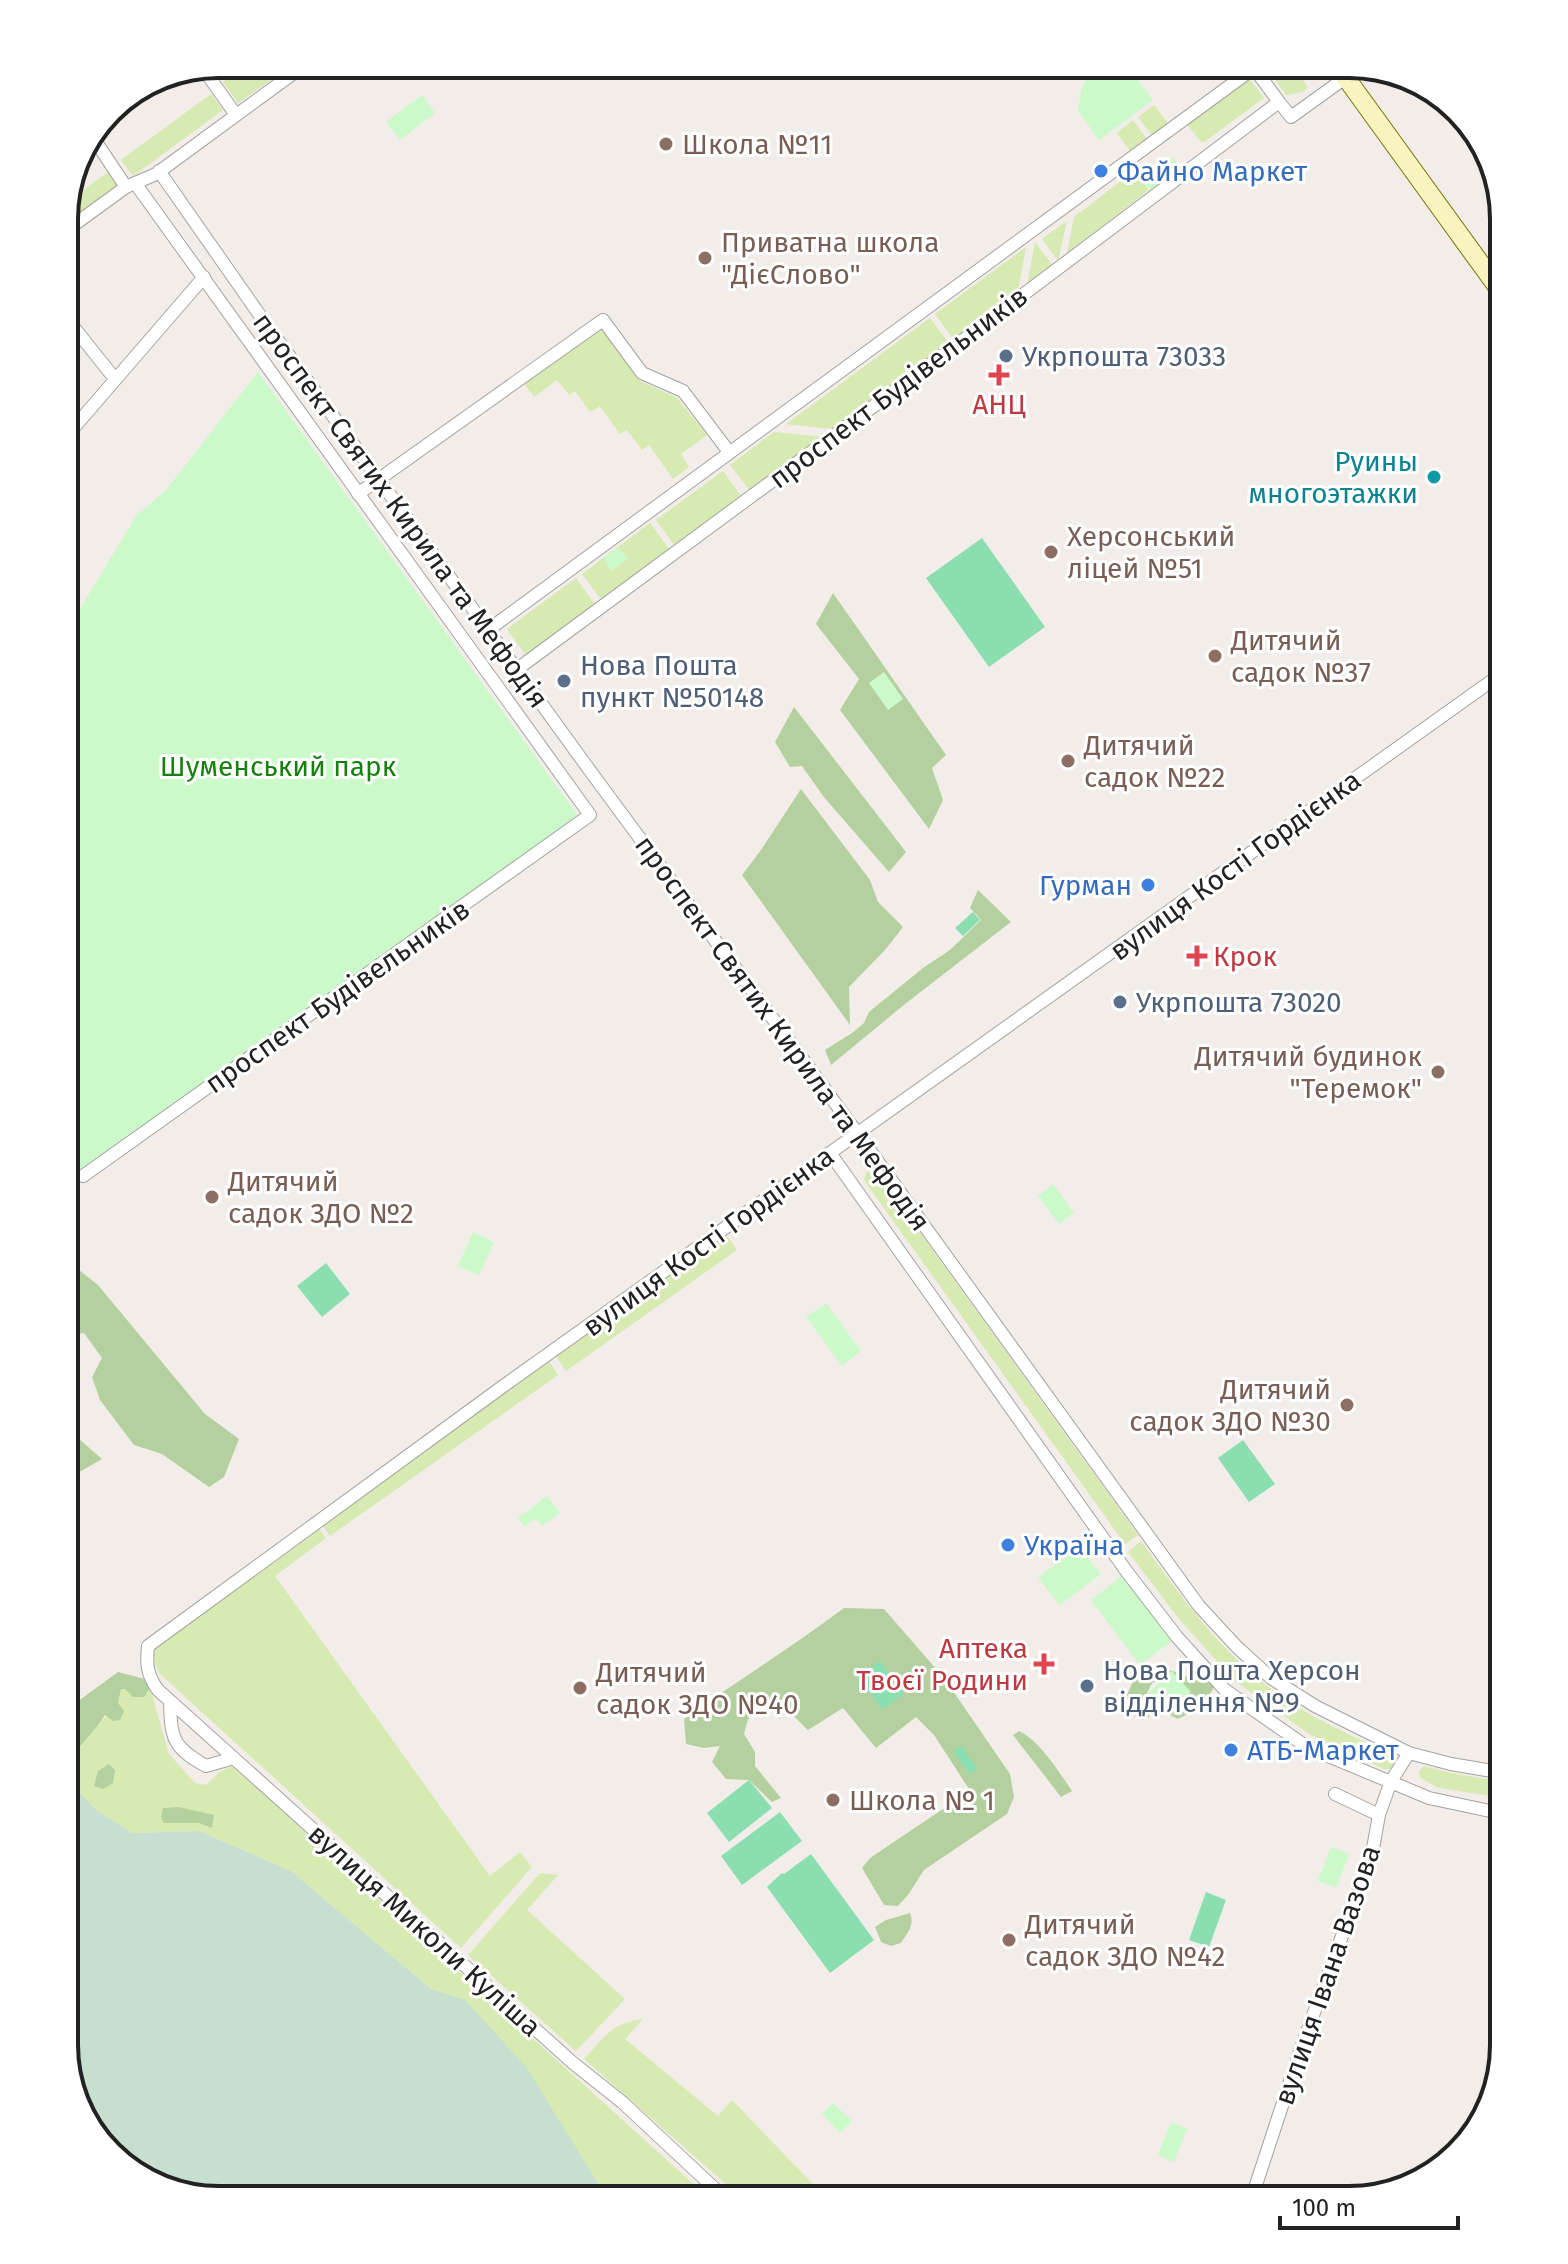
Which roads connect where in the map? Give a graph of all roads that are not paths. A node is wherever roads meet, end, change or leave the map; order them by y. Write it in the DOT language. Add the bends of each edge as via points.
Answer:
graph roads {
  1 [pos="210,78"];
  2 [pos="287,78"];
  3 [pos="1245,78"];
  4 [pos="1262,78"];
  5 [pos="1333,78"];
  6 [pos="1346,78"];
  7 [pos="1279,102"];
  8 [pos="236,115"];
  9 [pos="99,145"];
  10 [pos="159,171"];
  11 [pos="131,185"];
  12 [pos="78,222"];
  13 [pos="204,277"];
  14 [pos="1490,277"];
  15 [pos="78,333"];
  16 [pos="115,379"];
  17 [pos="78,423"];
  18 [pos="729,452"];
  19 [pos="379,479"];
  20 [pos="358,494"];
  21 [pos="488,630"];
  22 [pos="516,670"];
  23 [pos="1490,682"];
  24 [pos="858,1134"];
  25 [pos="830,1153"];
  26 [pos="83,1176"];
  27 [pos="148,1646"];
  28 [pos="170,1701"];
  29 [pos="1409,1753"];
  30 [pos="234,1758"];
  31 [pos="1490,1771"];
  32 [pos="1391,1781"];
  33 [pos="1335,1794"];
  34 [pos="1490,1811"];
  35 [pos="1379,1815"];
  36 [pos="712,2186"];
  37 [pos="1256,2186"];
  1 -- 8 [label="street"];
  2 -- 8 [label="street"];
  3 -- 18 [label="street, проспект Будівельників"];
  4 -- 7 [label="street"];
  5 -- 7 [label="street" via="1291,117"];
  6 -- 14 [label="street"];
  7 -- 22 [label="street, проспект Будівельників"];
  8 -- 10 [label="street"];
  9 -- 11 [label="street"];
  10 -- 11 [label="street"];
  10 -- 19 [label="street, проспект Святих Кирила та Мефодія"];
  11 -- 12 [label="street"];
  11 -- 13 [label="street"];
  13 -- 16 [label="street"];
  13 -- 20 [label="street"];
  15 -- 16 [label="street"];
  16 -- 17 [label="street"];
  18 -- 19 [label="street" via="683,391 642,373 603,320"];
  18 -- 21 [label="street, проспект Будівельників"];
  19 -- 20 [label="street"];
  19 -- 21 [label="street, проспект Святих Кирила та Мефодія"];
  20 -- 26 [label="street, проспект Будівельників" via="590,815"];
  21 -- 22 [label="street, проспект Святих Кирила та Мефодія"];
  22 -- 24 [label="street, проспект Святих Кирила та Мефодія"];
  23 -- 24 [label="street, вулиця Кості Гордієнка"];
  24 -- 25 [label="street, вулиця Кості Гордієнка"];
  24 -- 29 [label="street, проспект Святих Кирила та Мефодія" via="1199,1606 1271,1678"];
  25 -- 27 [label="street, вулиця Кості Гордієнка"];
  25 -- 32 [label="street, проспект Святих Кирила та Мефодія" via="1177,1637 1225,1690 1307,1747"];
  27 -- 28 [label="street, вулиця Миколи Куліша" via="148,1673"];
  28 -- 30 [label="street, вулиця Миколи Куліша"];
  28 -- 30 [label="street" via="171,1732 185,1754 206,1766"];
  29 -- 31 [label="street, проспект Святих Кирила та Мефодія"];
  29 -- 32 [label="street, вулиця Івана Вазова"];
  30 -- 36 [label="street, вулиця Миколи Куліша"];
  32 -- 34 [label="street, проспект Святих Кирила та Мефодія" via="1429,1798"];
  32 -- 35 [label="street, вулиця Івана Вазова"];
  33 -- 35 [label="street"];
  35 -- 37 [label="street, вулиця Івана Вазова" via="1372,1854"];
}
